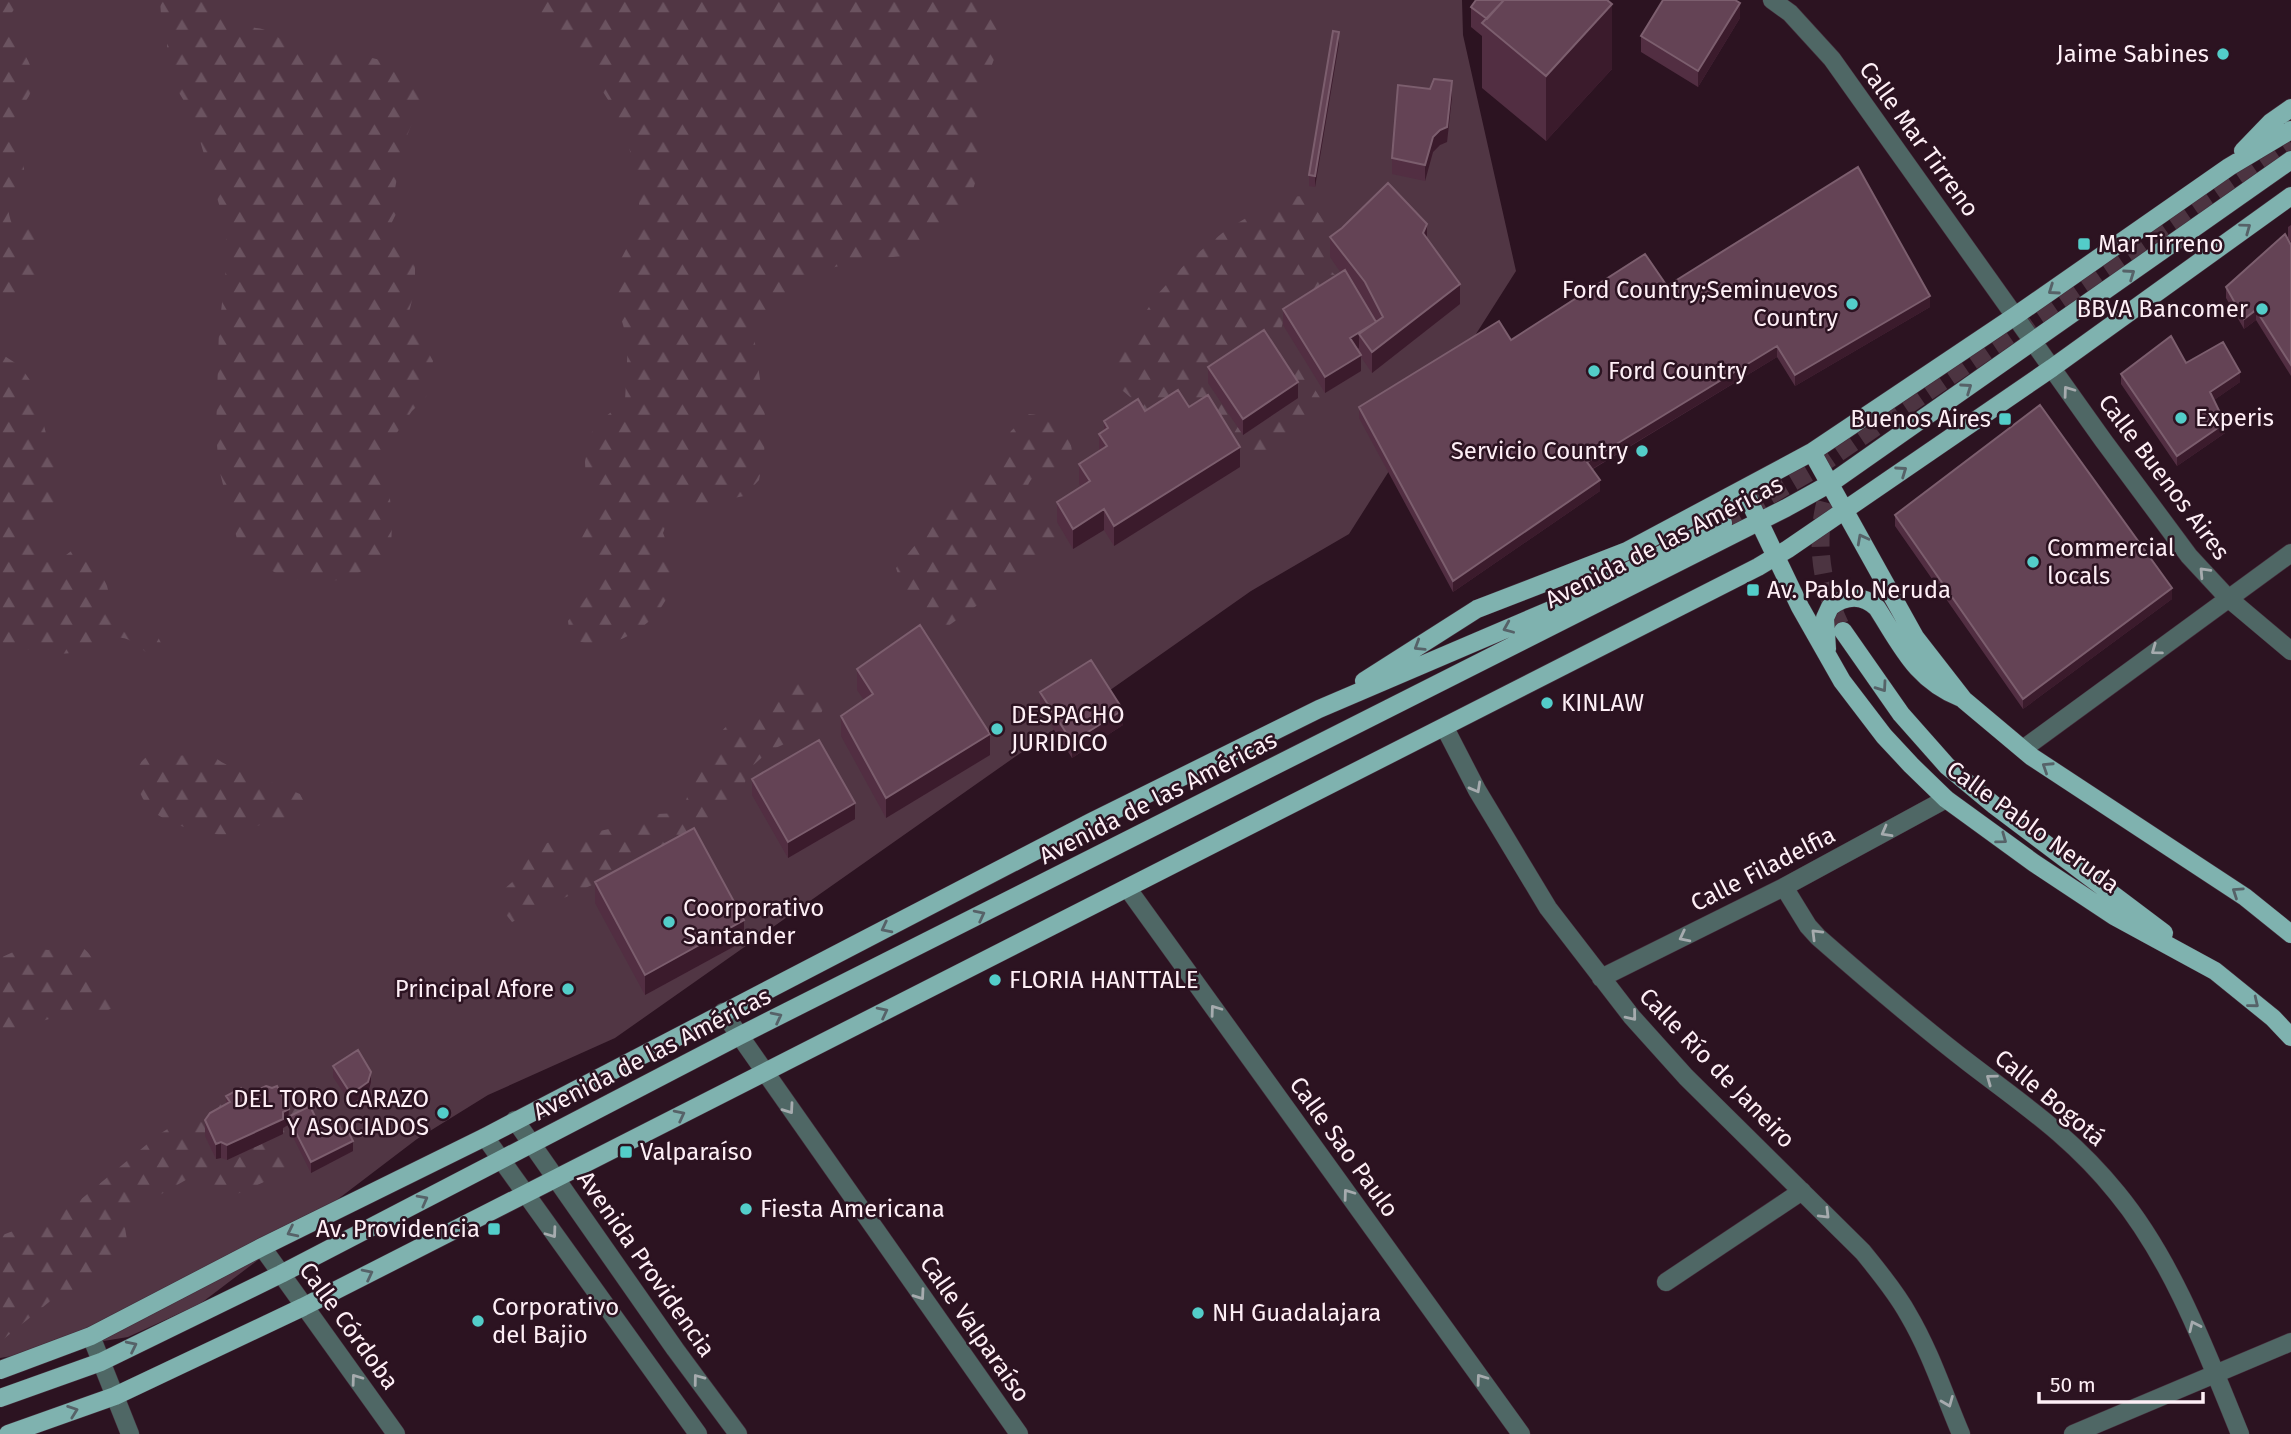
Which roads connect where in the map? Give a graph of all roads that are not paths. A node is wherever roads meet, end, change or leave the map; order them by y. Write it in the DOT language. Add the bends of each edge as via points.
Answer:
graph roads {
  1 [pos="1772,0"];
  2 [pos="1794,7"];
  3 [pos="2291,108"];
  4 [pos="2291,130"];
  5 [pos="2291,160"];
  6 [pos="2229,167"];
  7 [pos="2291,196"];
  8 [pos="2015,316"];
  9 [pos="2034,342"];
  10 [pos="2052,368"];
  11 [pos="1812,452"];
  12 [pos="1830,483"];
  13 [pos="1744,490"];
  14 [pos="1846,510"];
  15 [pos="1759,522"];
  16 [pos="1723,523"];
  17 [pos="2291,553"];
  18 [pos="1775,557"];
  19 [pos="2228,598"];
  20 [pos="1843,631"];
  21 [pos="2291,651"];
  22 [pos="1828,657"];
  23 [pos="1964,700"];
  24 [pos="1319,709"];
  25 [pos="1445,728"];
  26 [pos="2023,749"];
  27 [pos="1946,799"];
  28 [pos="1784,887"];
  29 [pos="1128,889"];
  30 [pos="2291,934"];
  31 [pos="2215,971"];
  32 [pos="1601,978"];
  33 [pos="723,1012"];
  34 [pos="739,1036"];
  35 [pos="2291,1037"];
  36 [pos="763,1073"];
  37 [pos="515,1120"];
  38 [pos="485,1137"];
  39 [pos="531,1144"];
  40 [pos="499,1160"];
  41 [pos="555,1178"];
  42 [pos="1802,1191"];
  43 [pos="524,1194"];
  44 [pos="262,1247"];
  45 [pos="281,1274"];
  46 [pos="1666,1282"];
  47 [pos="303,1307"];
  48 [pos="91,1336"];
  49 [pos="2291,1342"];
  50 [pos="101,1362"];
  51 [pos="0,1370"];
  52 [pos="2215,1373"];
  53 [pos="115,1396"];
  54 [pos="0,1398"];
  55 [pos="8,1434"];
  56 [pos="130,1434"];
  57 [pos="396,1434"];
  58 [pos="698,1434"];
  59 [pos="738,1434"];
  60 [pos="1019,1434"];
  61 [pos="1521,1434"];
  62 [pos="1961,1434"];
  63 [pos="2073,1434"];
  64 [pos="2240,1434"];
  1 -- 2 [label="street, Calle Mar Tirreno"];
  2 -- 8 [label="street, Calle Mar Tirreno"];
  3 -- 6 [label="main road, Avenida de las Américas" via="2271,122"];
  4 -- 6 [label="main road, Avenida de las Américas"];
  9 -- 5 [label="main road, Avenida de las Américas, one-way"];
  6 -- 8 [label="main road, Avenida de las Américas, one-way"];
  10 -- 7 [label="main road, one-way"];
  8 -- 9 [label="street, Calle Buenos Aires"];
  8 -- 11 [label="main road, Avenida de las Américas"];
  9 -- 10 [label="street, Calle Buenos Aires"];
  12 -- 9 [label="main road, Avenida de las Américas, one-way"];
  14 -- 10 [label="main road, one-way"];
  19 -- 10 [label="street, Calle Buenos Aires, one-way" via="2181,545"];
  11 -- 12 [label="main road"];
  11 -- 13 [label="main road, Avenida de las Américas"];
  12 -- 14 [label="main road"];
  12 -- 15 [label="main road, Avenida de las Américas"];
  13 -- 15 [label="main road, Calle Pablo Neruda"];
  13 -- 24 [label="main road, Avenida de las Américas, one-way" via="1627,551 1477,610"];
  14 -- 18 [label="main road"];
  23 -- 14 [label="main road, one-way" via="1915,637"];
  15 -- 18 [label="main road, Calle Pablo Neruda"];
  34 -- 15 [label="main road, Avenida de las Américas, one-way"];
  16 -- 24 [label="main road, Avenida de las Américas, one-way" via="1560,606"];
  17 -- 19 [label="street"];
  18 -- 22 [label="main road, Calle Pablo Neruda"];
  18 -- 25 [label="main road"];
  19 -- 21 [label="street, Calle Buenos Aires"];
  19 -- 26 [label="street, one-way"];
  20 -- 31 [label="main road, one-way" via="1901,714 1947,766"];
  22 -- 23 [label="main road" via="1827,611 1839,601 1862,598 1877,608 1924,676"];
  22 -- 27 [label="main road, Calle Pablo Neruda" via="1884,736"];
  23 -- 26 [label="main road"];
  24 -- 33 [label="main road, Avenida de las Américas, one-way"];
  25 -- 29 [label="main road"];
  25 -- 32 [label="street, Calle Río de Janeiro, one-way" via="1518,861"];
  30 -- 26 [label="main road, one-way" via="2245,897"];
  27 -- 28 [label="street, Calle Filadelfia, one-way"];
  27 -- 31 [label="main road, Calle Pablo Neruda, one-way" via="2114,916"];
  28 -- 32 [label="street, Calle Filadelfia, one-way"];
  52 -- 28 [label="street, Calle Bogotá, one-way" via="2147,1233 2091,1163 2059,1131 1941,1041 1818,937"];
  36 -- 29 [label="main road, one-way"];
  61 -- 29 [label="street, Calle Sao Paulo, one-way"];
  31 -- 35 [label="main road, Calle Pablo Neruda, one-way"];
  32 -- 42 [label="street, Calle Río de Janeiro, one-way" via="1661,1051"];
  33 -- 34 [label="street, Calle Valparaíso"];
  33 -- 37 [label="main road, Avenida de las Américas"];
  34 -- 36 [label="street, Calle Valparaíso"];
  34 -- 39 [label="main road, Avenida de las Américas"];
  41 -- 36 [label="main road, one-way"];
  36 -- 60 [label="street, Calle Valparaíso, one-way"];
  37 -- 38 [label="main road, Avenida de las Américas"];
  37 -- 39 [label="street, Avenida Providencia"];
  38 -- 40 [label="street"];
  38 -- 44 [label="main road, Avenida de las Américas, one-way"];
  39 -- 40 [label="main road, Avenida de las Américas"];
  39 -- 41 [label="street, Avenida Providencia"];
  40 -- 43 [label="street"];
  45 -- 40 [label="main road, Avenida de las Américas, one-way"];
  41 -- 43 [label="main road"];
  59 -- 41 [label="street, Avenida Providencia, one-way"];
  42 -- 46 [label="street"];
  42 -- 62 [label="street, Calle Río de Janeiro, one-way" via="1863,1252 1908,1312"];
  47 -- 43 [label="main road, one-way"];
  43 -- 58 [label="street, one-way"];
  44 -- 45 [label="street, Calle Córdoba"];
  44 -- 48 [label="main road, Avenida de las Américas"];
  45 -- 47 [label="street, Calle Córdoba"];
  50 -- 45 [label="main road, Avenida de las Américas, one-way"];
  47 -- 53 [label="main road"];
  57 -- 47 [label="street, Calle Córdoba, one-way"];
  48 -- 50 [label="street"];
  48 -- 51 [label="main road, Avenida de las Américas"];
  49 -- 52 [label="street"];
  50 -- 53 [label="street"];
  50 -- 54 [label="main road, Avenida de las Américas"];
  52 -- 63 [label="street"];
  52 -- 64 [label="street, Calle Bogotá"];
  55 -- 53 [label="main road, one-way"];
  53 -- 56 [label="street"];
}
